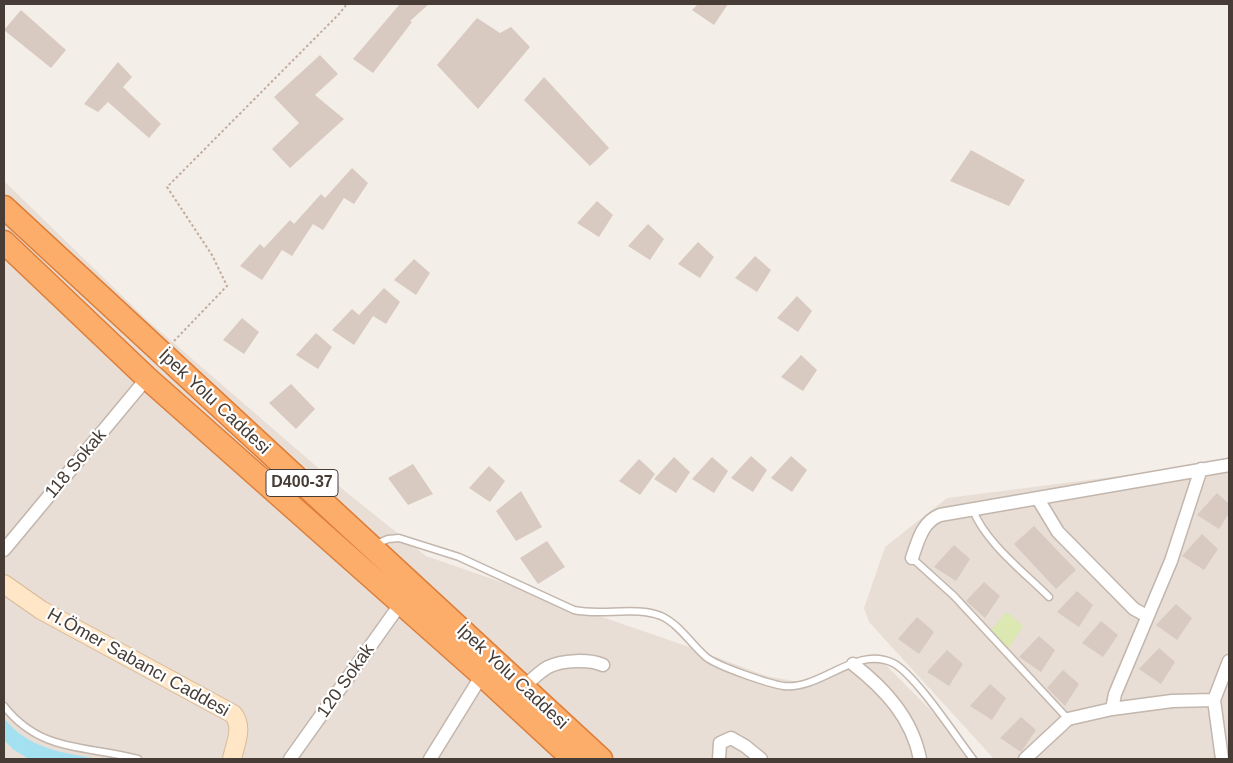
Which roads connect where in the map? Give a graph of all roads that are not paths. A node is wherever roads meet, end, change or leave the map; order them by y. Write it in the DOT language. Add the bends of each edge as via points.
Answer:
graph roads {
  1 [pos="4,207"];
  2 [pos="4,242"];
  3 [pos="147,378"];
  4 [pos="1229,465"];
  5 [pos="1201,469"];
  6 [pos="1038,499"];
  7 [pos="973,510"];
  8 [pos="372,548"];
  9 [pos="4,550"];
  10 [pos="912,558"];
  11 [pos="4,584"];
  12 [pos="1049,597"];
  13 [pos="401,603"];
  14 [pos="1147,616"];
  15 [pos="1229,661"];
  16 [pos="853,664"];
  17 [pos="603,665"];
  18 [pos="482,675"];
  19 [pos="523,687"];
  20 [pos="1214,700"];
  21 [pos="4,706"];
  22 [pos="1112,710"];
  23 [pos="1068,719"];
  24 [pos="138,759"];
  25 [pos="232,759"];
  26 [pos="290,759"];
  27 [pos="430,759"];
  28 [pos="573,759"];
  29 [pos="601,759"];
  30 [pos="719,759"];
  31 [pos="761,759"];
  32 [pos="920,759"];
  33 [pos="973,759"];
  34 [pos="1025,759"];
  35 [pos="1222,759"];
  1 -- 8 [label="highway, İpek Yolu Caddesi / D400-37"];
  2 -- 3 [label="highway, İpek Yolu Caddesi / D400-37"];
  3 -- 9 [label="street, 118 Sokak"];
  3 -- 13 [label="highway, İpek Yolu Caddesi / D400-37"];
  4 -- 5 [label="street"];
  5 -- 6 [label="street"];
  5 -- 14 [label="street" via="1181,534"];
  6 -- 7 [label="street"];
  6 -- 14 [label="street" via="1058,532 1134,609"];
  7 -- 10 [label="street" via="940,515 930,521"];
  7 -- 12 [label="lane" via="983,530"];
  8 -- 16 [label="lane" via="383,541 399,538 459,557 574,610 661,616 712,661 778,685 808,684"];
  8 -- 19 [label="highway, İpek Yolu Caddesi / D400-37"];
  10 -- 23 [label="lane" via="954,596"];
  11 -- 25 [label="street, H.Ömer Sabancı Caddesi" via="41,610 233,714 239,731"];
  13 -- 18 [label="highway, İpek Yolu Caddesi / D400-37"];
  13 -- 26 [label="street, 120 Sokak"];
  14 -- 22 [label="street" via="1115,694"];
  15 -- 20 [label="street"];
  16 -- 32 [label="street" via="903,713"];
  16 -- 33 [label="lane" via="880,660 899,667 918,686"];
  17 -- 19 [label="street" via="558,664"];
  18 -- 27 [label="street"];
  18 -- 28 [label="highway, İpek Yolu Caddesi / D400-37"];
  19 -- 29 [label="highway, İpek Yolu Caddesi / D400-37"];
  20 -- 22 [label="street" via="1186,700"];
  20 -- 35 [label="street"];
  21 -- 24 [label="lane" via="21,725 46,740"];
  22 -- 23 [label="street"];
  23 -- 34 [label="street"];
  30 -- 31 [label="street" via="720,743 731,738"];
}
